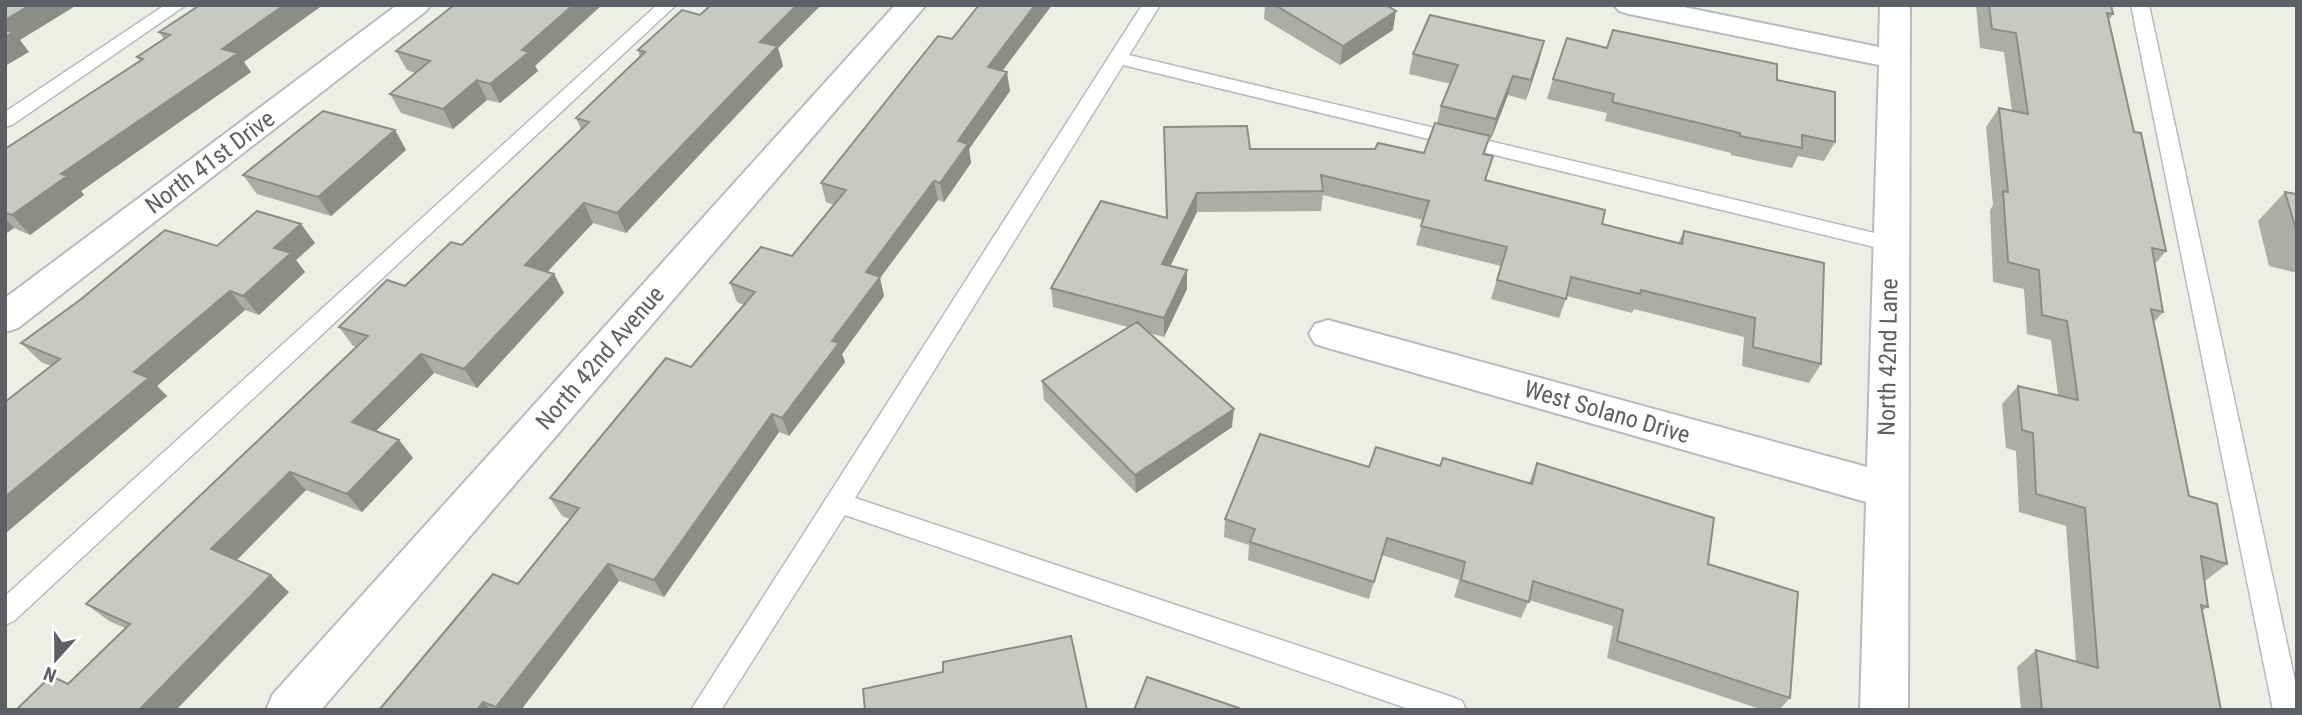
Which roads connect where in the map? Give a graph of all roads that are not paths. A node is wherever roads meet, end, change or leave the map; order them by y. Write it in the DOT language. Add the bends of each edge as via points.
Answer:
graph roads {
  1 [pos="177,5"];
  2 [pos="416,5"];
  3 [pos="667,5"];
  4 [pos="911,5"];
  5 [pos="1151,5"];
  6 [pos="1629,5"];
  7 [pos="1895,5"];
  8 [pos="2140,5"];
  9 [pos="1116,58"];
  10 [pos="1893,59"];
  11 [pos="5,121"];
  12 [pos="1891,244"];
  13 [pos="5,318"];
  14 [pos="1328,334"];
  15 [pos="1886,490"];
  16 [pos="839,503"];
  17 [pos="5,613"];
  18 [pos="290,710"];
  19 [pos="705,710"];
  20 [pos="1452,710"];
  21 [pos="1884,710"];
  22 [pos="2287,710"];
  1 -- 11 [label="lane"];
  2 -- 13 [label="street, North 41st Drive"];
  3 -- 17 [label="lane"];
  4 -- 18 [label="street, North 42nd Avenue"];
  5 -- 9 [label="lane"];
  6 -- 10 [label="street"];
  7 -- 10 [label="street, North 42nd Lane"];
  8 -- 22 [label="lane"];
  9 -- 12 [label="lane"];
  9 -- 16 [label="lane"];
  10 -- 12 [label="street, North 42nd Lane"];
  12 -- 15 [label="street, North 42nd Lane"];
  14 -- 15 [label="street, West Solano Drive"];
  15 -- 21 [label="street, North 42nd Lane"];
  16 -- 19 [label="lane"];
  16 -- 20 [label="lane"];
}
